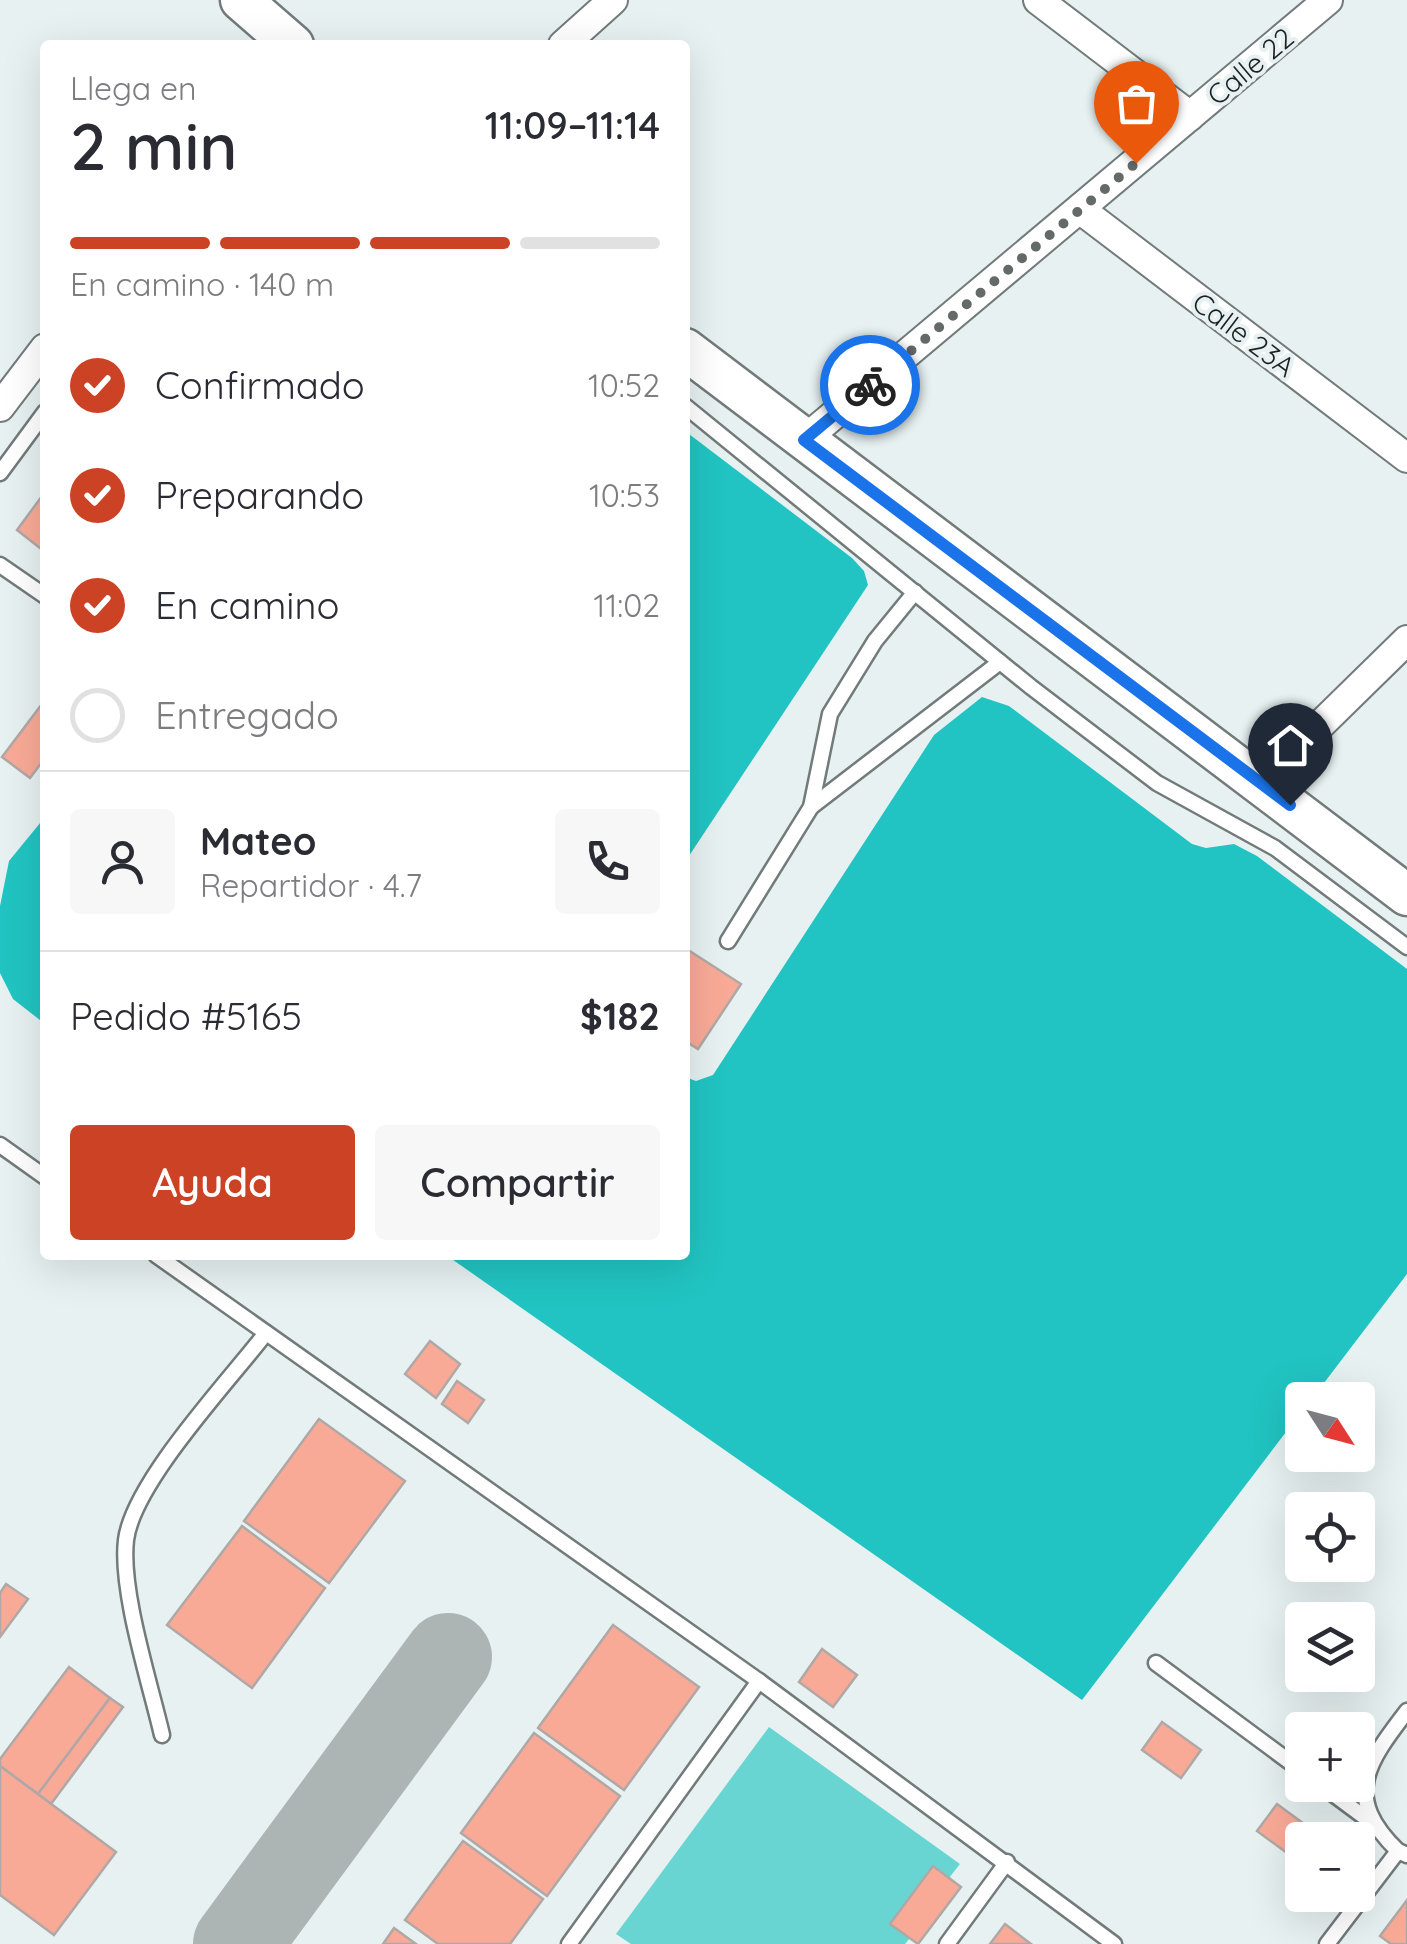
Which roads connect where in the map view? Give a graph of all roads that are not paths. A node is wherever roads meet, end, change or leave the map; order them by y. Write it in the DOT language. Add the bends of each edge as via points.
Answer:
graph roads {
  1 [pos="241,0"];
  2 [pos="613,0"];
  3 [pos="1038,0"];
  4 [pos="1328,0"];
  5 [pos="282,40"];
  6 [pos="569,40"];
  7 [pos="1190,116"];
  8 [pos="1081,210"];
  9 [pos="690,353"];
  10 [pos="40,354"];
  11 [pos="0,406"];
  12 [pos="690,410"];
  13 [pos="40,419"];
  14 [pos="804,440"];
  15 [pos="1407,458"];
  16 [pos="0,474"];
  17 [pos="0,564"];
  18 [pos="40,592"];
  19 [pos="915,592"];
  20 [pos="1407,640"];
  21 [pos="1000,662"];
  22 [pos="1261,782"];
  23 [pos="811,806"];
  24 [pos="1407,896"];
  25 [pos="728,941"];
  26 [pos="1407,947"];
  27 [pos="0,1145"];
  28 [pos="40,1173"];
  29 [pos="163,1260"];
  30 [pos="266,1332"];
  31 [pos="1156,1663"];
  32 [pos="759,1681"];
  33 [pos="1407,1711"];
  34 [pos="162,1735"];
  35 [pos="1285,1758"];
  36 [pos="1344,1802"];
  37 [pos="1376,1826"];
  38 [pos="1402,1853"];
  39 [pos="1007,1862"];
  40 [pos="568,1944"];
  41 [pos="947,1944"];
  42 [pos="1114,1944"];
  43 [pos="1327,1944"];
  1 -- 5 [label="street"];
  2 -- 6 [label="street"];
  3 -- 7 [label="street"];
  4 -- 7 [label="street, Calle 22"];
  7 -- 8 [label="street, Calle 22"];
  8 -- 14 [label="street, Calle 22"];
  8 -- 15 [label="street, Calle 23A"];
  9 -- 14 [label="street"];
  10 -- 11 [label="street"];
  12 -- 19 [label="lane"];
  13 -- 16 [label="lane"];
  14 -- 22 [label="street"];
  17 -- 18 [label="lane"];
  19 -- 21 [label="lane"];
  19 -- 23 [label="lane" via="830,714"];
  20 -- 22 [label="street"];
  21 -- 23 [label="lane"];
  21 -- 26 [label="lane" via="1157,783 1276,848"];
  22 -- 24 [label="street"];
  23 -- 25 [label="lane"];
  27 -- 28 [label="lane"];
  29 -- 30 [label="lane"];
  30 -- 32 [label="lane"];
  30 -- 34 [label="lane" via="137,1502 126,1541 128,1584"];
  31 -- 35 [label="lane"];
  32 -- 39 [label="lane"];
  32 -- 40 [label="lane"];
  33 -- 37 [label="lane" via="1364,1783"];
  36 -- 37 [label="lane"];
  37 -- 38 [label="lane"];
  38 -- 43 [label="lane"];
  39 -- 41 [label="lane"];
  39 -- 42 [label="lane"];
}
